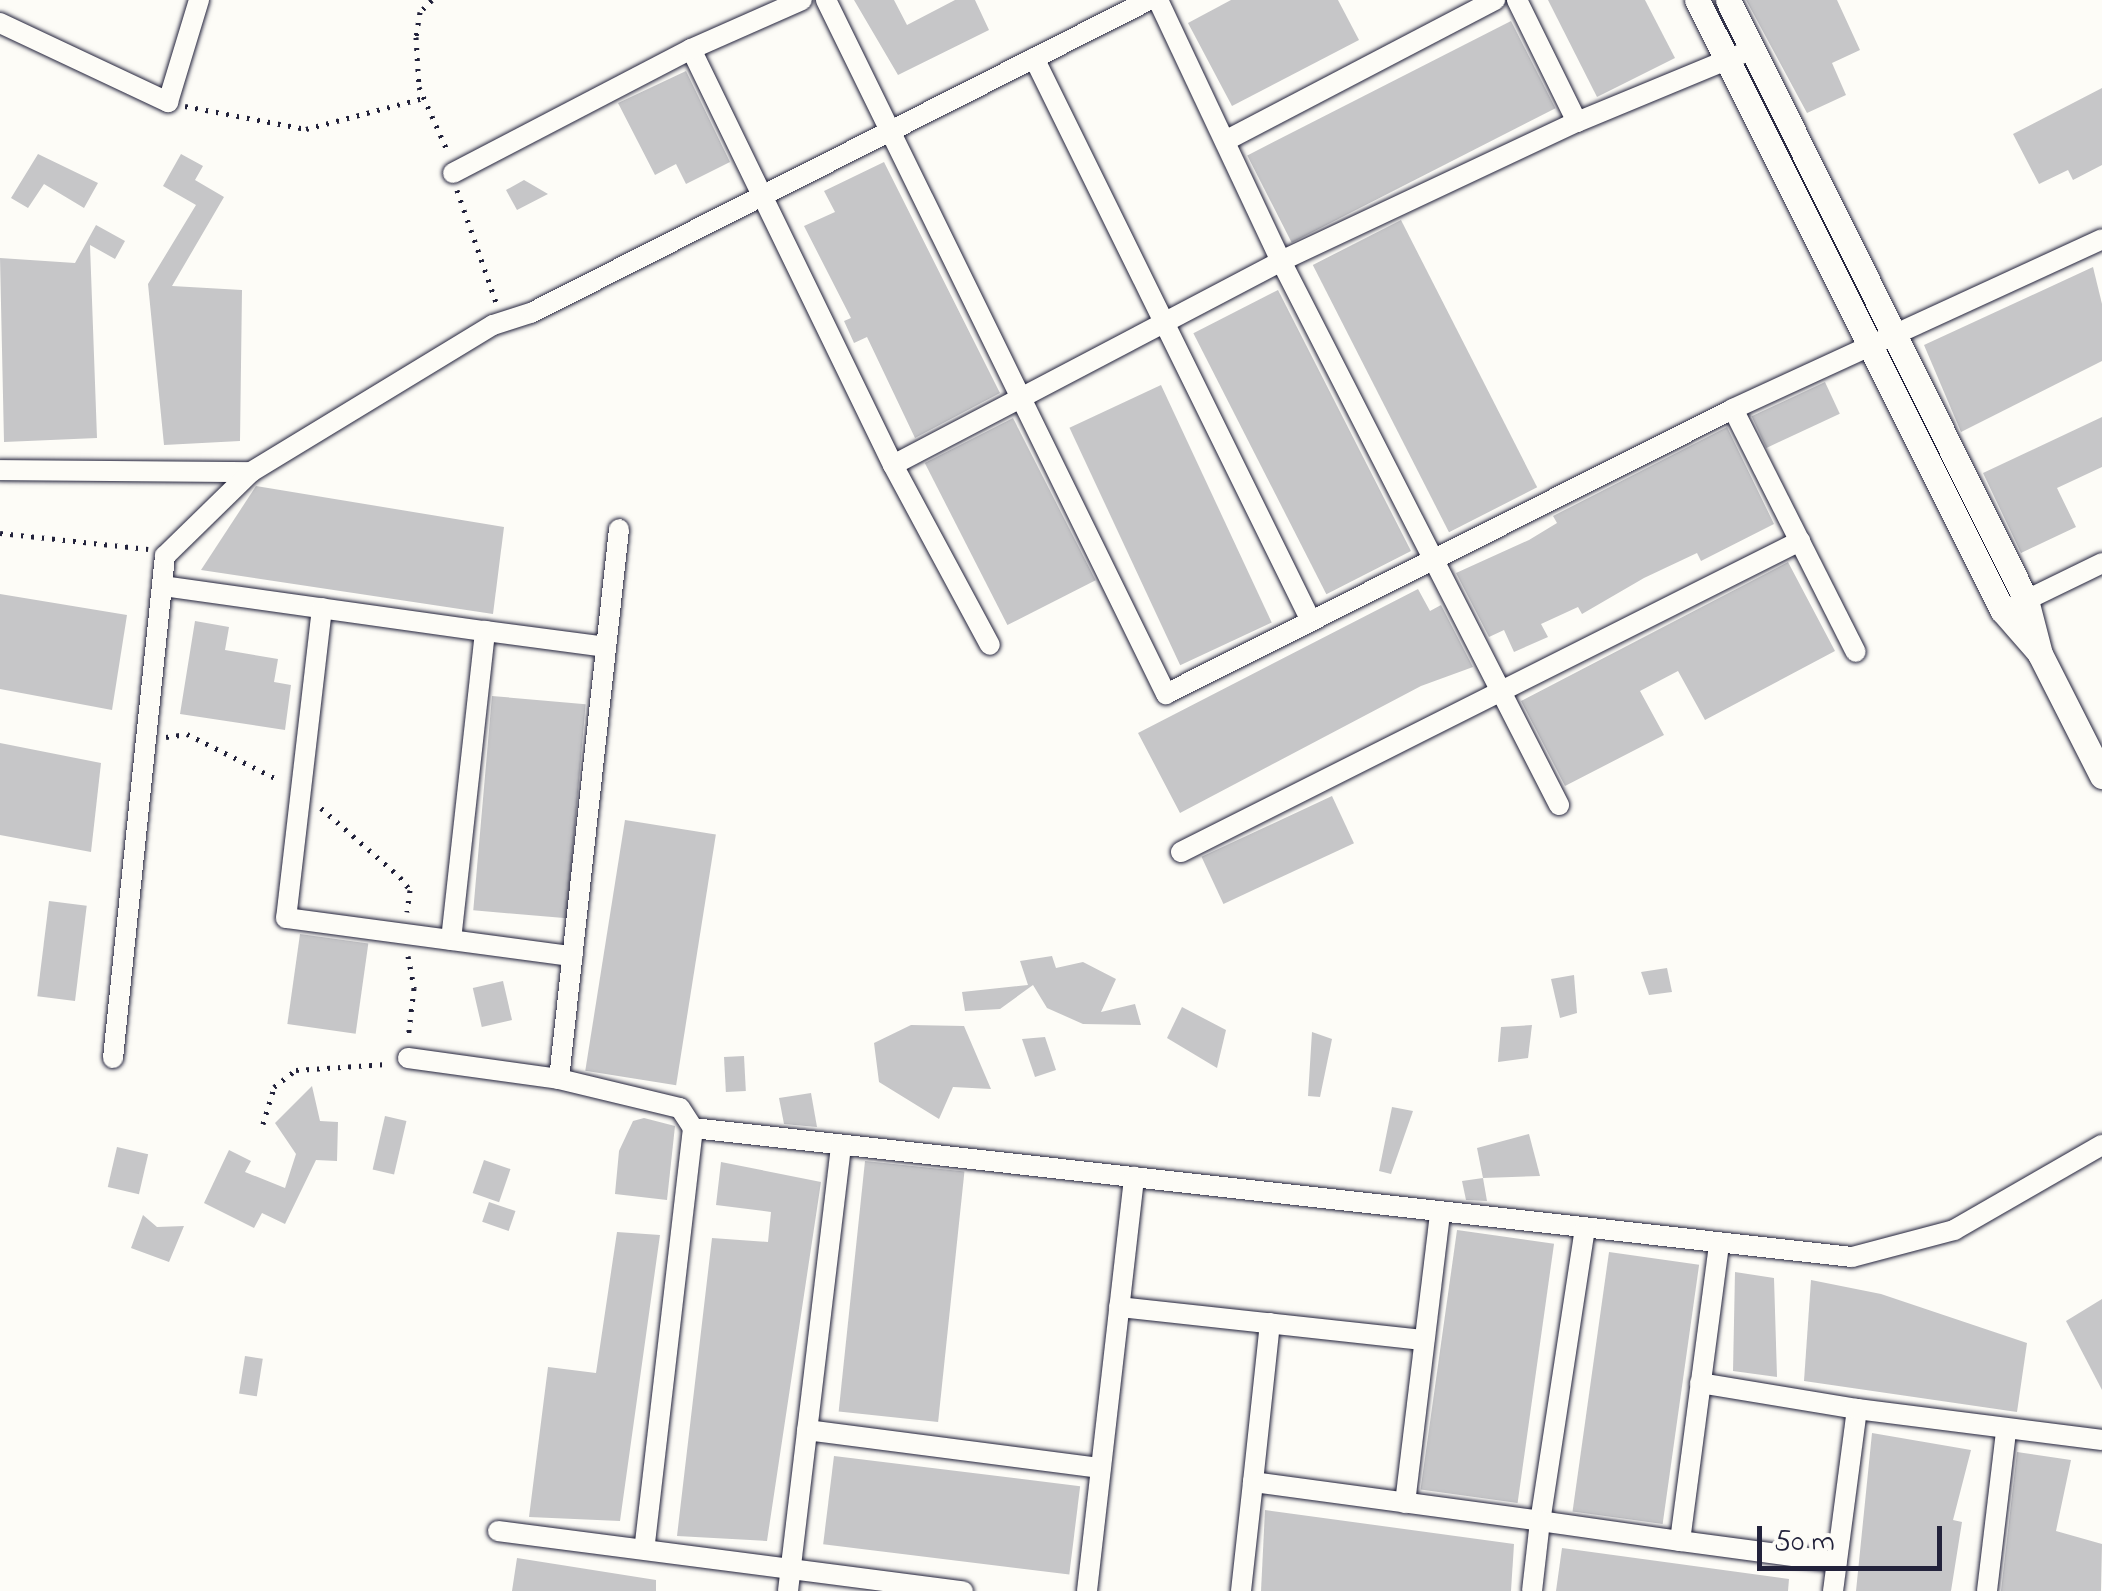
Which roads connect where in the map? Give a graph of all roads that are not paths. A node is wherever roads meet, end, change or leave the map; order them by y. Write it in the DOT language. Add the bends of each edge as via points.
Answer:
graph roads {
  1 [pos="199,0"];
  2 [pos="802,0"];
  3 [pos="826,0"];
  4 [pos="1149,0"];
  5 [pos="1158,0"];
  6 [pos="1495,0"];
  7 [pos="1517,0"];
  8 [pos="1697,0"];
  9 [pos="1728,0"];
  10 [pos="0,22"];
  11 [pos="691,48"];
  12 [pos="1752,48"];
  13 [pos="1034,58"];
  14 [pos="1728,61"];
  15 [pos="1577,122"];
  16 [pos="890,131"];
  17 [pos="1225,141"];
  18 [pos="453,173"];
  19 [pos="761,196"];
  20 [pos="2102,239"];
  21 [pos="1281,261"];
  22 [pos="1164,322"];
  23 [pos="1895,336"];
  24 [pos="1870,347"];
  25 [pos="1020,398"];
  26 [pos="1733,409"];
  27 [pos="893,465"];
  28 [pos="0,470"];
  29 [pos="251,472"];
  30 [pos="619,529"];
  31 [pos="1800,540"];
  32 [pos="1435,559"];
  33 [pos="2102,563"];
  34 [pos="162,586"];
  35 [pos="2015,605"];
  36 [pos="322,608"];
  37 [pos="1311,621"];
  38 [pos="485,630"];
  39 [pos="990,644"];
  40 [pos="606,647"];
  41 [pos="1856,652"];
  42 [pos="1501,690"];
  43 [pos="2102,776"];
  44 [pos="1560,805"];
  45 [pos="1181,852"];
  46 [pos="451,940"];
  47 [pos="572,956"];
  48 [pos="114,1058"];
  49 [pos="408,1058"];
  50 [pos="559,1079"];
  51 [pos="693,1128"];
  52 [pos="841,1146"];
  53 [pos="2102,1146"];
  54 [pos="1134,1177"];
  55 [pos="1440,1212"];
  56 [pos="1585,1228"];
  57 [pos="1719,1242"];
  58 [pos="1119,1307"];
  59 [pos="1270,1323"];
  60 [pos="1424,1340"];
  61 [pos="1700,1383"];
  62 [pos="1857,1409"];
  63 [pos="807,1430"];
  64 [pos="2006,1432"];
  65 [pos="2102,1440"];
  66 [pos="1101,1468"];
  67 [pos="1253,1482"];
  68 [pos="1405,1502"];
  69 [pos="1540,1520"];
  70 [pos="498,1531"];
  71 [pos="1680,1541"];
  72 [pos="644,1550"];
  73 [pos="1838,1562"];
  74 [pos="790,1569"];
  75 [pos="788,1591"];
  76 [pos="963,1591"];
  77 [pos="1087,1591"];
  78 [pos="1241,1591"];
  79 [pos="1532,1591"];
  80 [pos="1834,1591"];
  81 [pos="1987,1591"];
  1 -- 10 [label="street" via="168,102"];
  2 -- 11 [label="street"];
  3 -- 16 [label="street"];
  4 -- 13 [label="street"];
  5 -- 17 [label="street"];
  6 -- 17 [label="street"];
  7 -- 15 [label="street"];
  8 -- 14 [label="street"];
  9 -- 12 [label="street"];
  11 -- 18 [label="street"];
  11 -- 19 [label="street"];
  12 -- 14 [label="street"];
  12 -- 23 [label="street"];
  13 -- 16 [label="street"];
  13 -- 22 [label="street"];
  14 -- 15 [label="street"];
  14 -- 24 [label="street"];
  15 -- 21 [label="street"];
  16 -- 19 [label="street"];
  16 -- 25 [label="street"];
  17 -- 21 [label="street"];
  19 -- 27 [label="street"];
  19 -- 29 [label="street" via="531,313 494,325"];
  20 -- 23 [label="street"];
  21 -- 22 [label="street"];
  21 -- 32 [label="street"];
  22 -- 25 [label="street"];
  22 -- 37 [label="street"];
  23 -- 24 [label="street"];
  23 -- 35 [label="street"];
  24 -- 26 [label="street"];
  24 -- 35 [label="street"];
  25 -- 27 [label="street"];
  25 -- 37 [label="street" via="1166,694"];
  26 -- 31 [label="street"];
  26 -- 32 [label="street"];
  27 -- 39 [label="street"];
  28 -- 29 [label="street"];
  29 -- 34 [label="street" via="165,556"];
  30 -- 40 [label="street"];
  31 -- 41 [label="street"];
  31 -- 42 [label="street"];
  32 -- 37 [label="street"];
  32 -- 42 [label="street"];
  33 -- 35 [label="street"];
  34 -- 36 [label="street"];
  34 -- 48 [label="street"];
  35 -- 43 [label="street"];
  36 -- 38 [label="street"];
  36 -- 46 [label="street" via="286,918"];
  38 -- 40 [label="street"];
  38 -- 46 [label="street"];
  40 -- 47 [label="street"];
  42 -- 44 [label="street"];
  42 -- 45 [label="street"];
  46 -- 47 [label="street"];
  47 -- 50 [label="street"];
  49 -- 50 [label="street"];
  50 -- 51 [label="street" via="680,1108"];
  51 -- 52 [label="street"];
  51 -- 72 [label="street"];
  52 -- 54 [label="street"];
  52 -- 63 [label="street"];
  53 -- 57 [label="street" via="1954,1230 1852,1258"];
  54 -- 55 [label="street"];
  54 -- 58 [label="street"];
  55 -- 56 [label="street"];
  55 -- 60 [label="street"];
  56 -- 57 [label="street"];
  56 -- 69 [label="street"];
  57 -- 61 [label="street"];
  58 -- 59 [label="street"];
  58 -- 66 [label="street"];
  59 -- 60 [label="street"];
  59 -- 67 [label="street"];
  60 -- 68 [label="street"];
  61 -- 62 [label="street"];
  61 -- 71 [label="street"];
  62 -- 64 [label="street"];
  62 -- 73 [label="street"];
  63 -- 66 [label="street"];
  63 -- 74 [label="street"];
  64 -- 65 [label="street"];
  64 -- 81 [label="street"];
  66 -- 77 [label="street"];
  67 -- 68 [label="street"];
  67 -- 78 [label="street"];
  68 -- 69 [label="street"];
  69 -- 71 [label="street"];
  69 -- 79 [label="street"];
  70 -- 72 [label="street"];
  71 -- 73 [label="street"];
  72 -- 74 [label="street"];
  73 -- 80 [label="street"];
  74 -- 75 [label="street"];
  74 -- 76 [label="street"];
}
